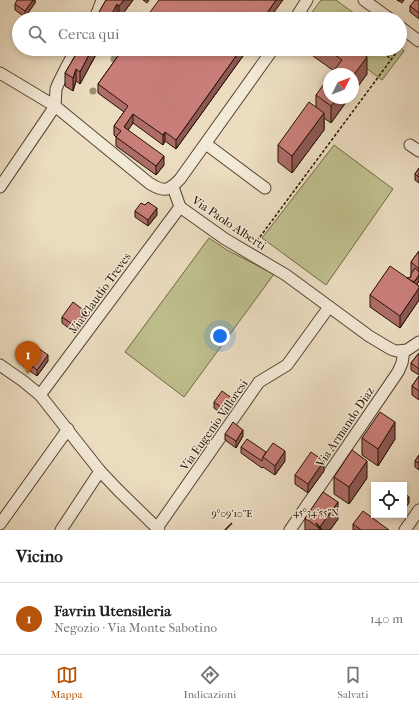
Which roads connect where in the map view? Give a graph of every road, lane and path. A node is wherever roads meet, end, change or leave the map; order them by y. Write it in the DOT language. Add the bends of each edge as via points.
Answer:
graph roads {
  1 [pos="102,0"];
  2 [pos="307,0"];
  3 [pos="364,0"];
  4 [pos="98,12"];
  5 [pos="299,12"];
  6 [pos="380,12"];
  7 [pos="407,32"];
  8 [pos="419,41"];
  9 [pos="72,56"];
  10 [pos="268,56"];
  11 [pos="388,56"];
  12 [pos="394,56"];
  13 [pos="391,60"];
  14 [pos="0,73"];
  15 [pos="54,106"];
  16 [pos="206,144"];
  17 [pos="0,187"];
  18 [pos="173,187"];
  19 [pos="265,188"];
  20 [pos="180,207"];
  21 [pos="248,253"];
  22 [pos="329,307"];
  23 [pos="419,342"];
  24 [pos="404,350"];
  25 [pos="0,365"];
  26 [pos="40,395"];
  27 [pos="68,429"];
  28 [pos="100,471"];
  29 [pos="419,510"];
  30 [pos="0,524"];
  31 [pos="158,529"];
  32 [pos="61,530"];
  33 [pos="290,530"];
  34 [pos="405,530"];
  1 -- 4 [label="street"];
  2 -- 5 [label="street"];
  3 -- 6 [label="street"];
  7 -- 8 [label="street"];
  9 -- 15 [label="street" via="56,89"];
  10 -- 16 [label="street"];
  11 -- 13 [label="path"];
  12 -- 13 [label="path"];
  13 -- 21 [label="path"];
  14 -- 15 [label="street"];
  15 -- 17 [label="street"];
  15 -- 18 [label="street" via="149,182 159,188"];
  16 -- 18 [label="street"];
  16 -- 19 [label="street"];
  18 -- 20 [label="street, Via Paolo Alberti"];
  20 -- 21 [label="street, Via Paolo Alberti"];
  20 -- 26 [label="street, Via Claudio Treves"];
  21 -- 22 [label="street, Via Paolo Alberti"];
  22 -- 24 [label="street, Via Paolo Alberti" via="388,348"];
  22 -- 31 [label="street, Via Eugenio Villoresi" via="287,365 259,382"];
  23 -- 24 [label="street"];
  24 -- 33 [label="street, Via Armando Diaz" via="398,372"];
  25 -- 26 [label="street"];
  26 -- 27 [label="street"];
  27 -- 28 [label="street"];
  27 -- 30 [label="street"];
  28 -- 31 [label="street"];
  28 -- 32 [label="street"];
  29 -- 34 [label="street"];
}
